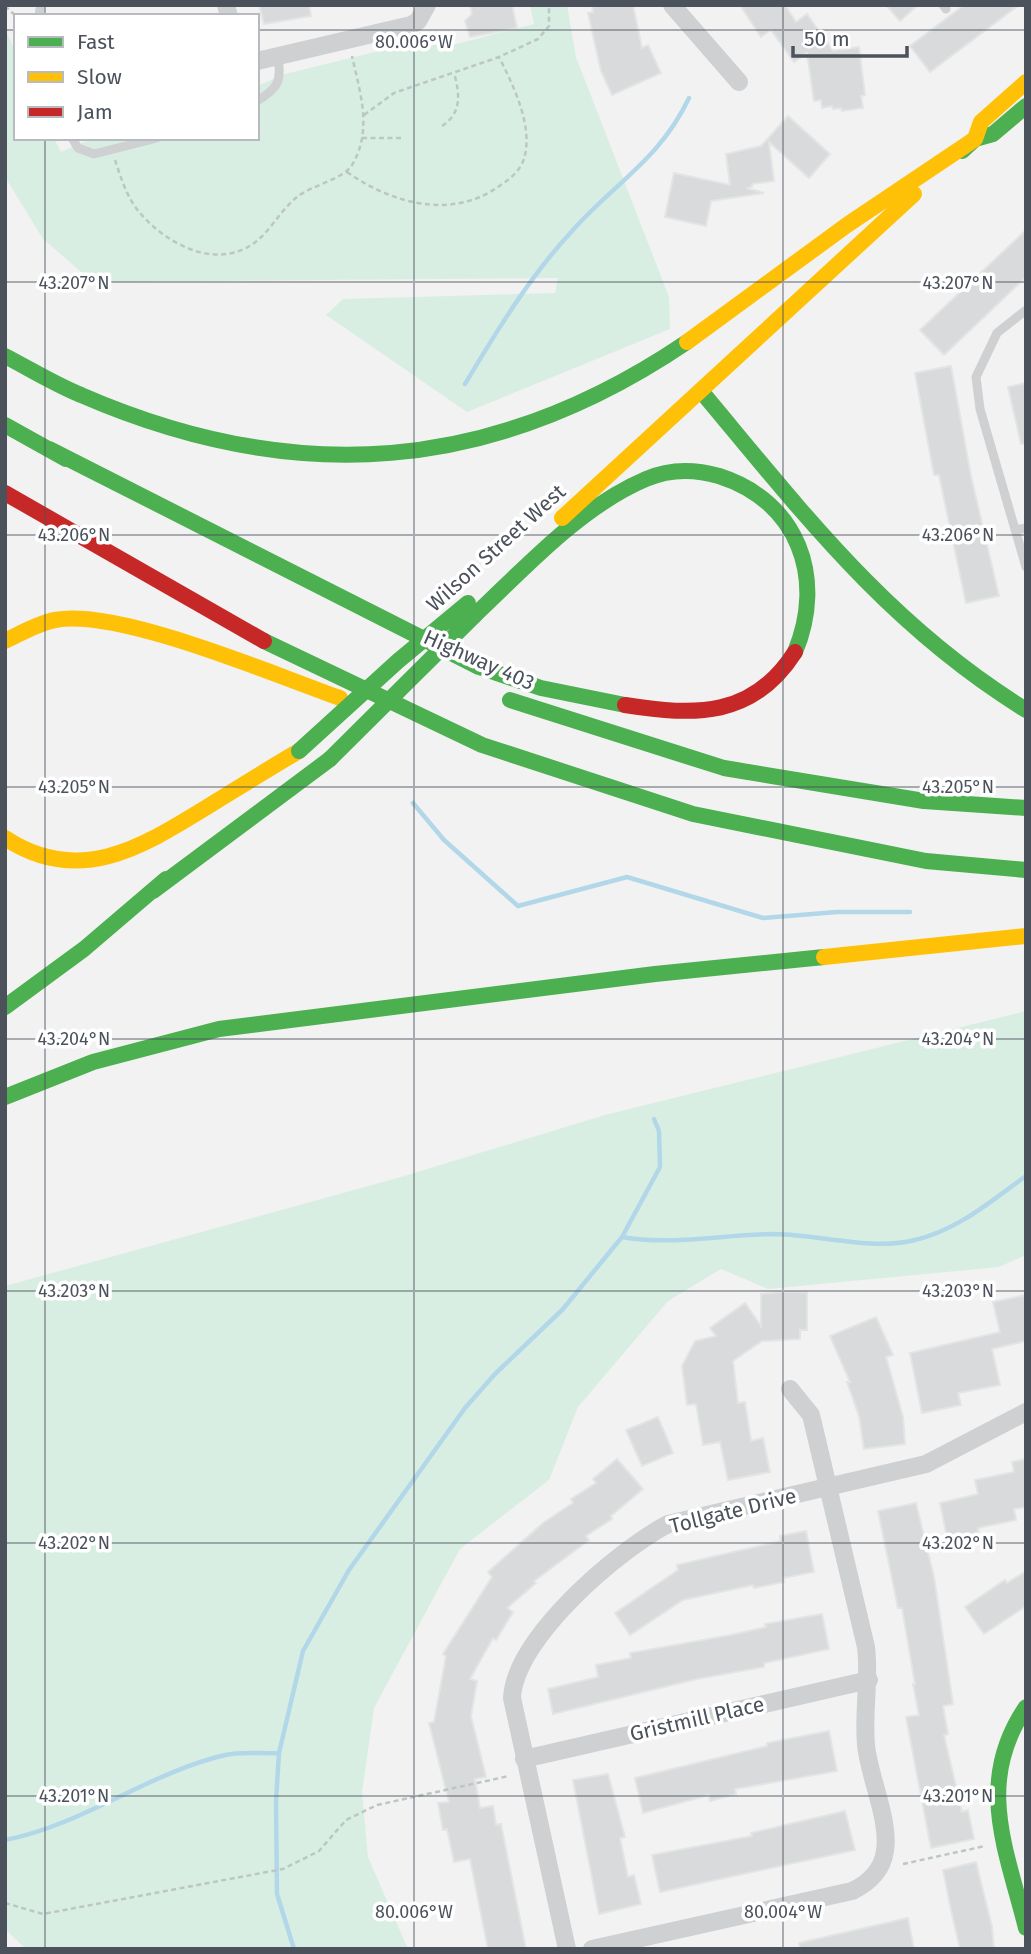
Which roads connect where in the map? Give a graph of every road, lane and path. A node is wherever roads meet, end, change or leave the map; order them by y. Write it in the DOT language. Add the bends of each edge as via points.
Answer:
graph roads {
  1 [pos="427,5"];
  2 [pos="550,5"];
  3 [pos="672,5"];
  4 [pos="352,56"];
  5 [pos="499,57"];
  6 [pos="278,58"];
  7 [pos="259,61"];
  8 [pos="454,73"];
  9 [pos="739,82"];
  10 [pos="1026,82"];
  11 [pos="259,100"];
  12 [pos="1026,106"];
  13 [pos="364,115"];
  14 [pos="442,126"];
  15 [pos="362,138"];
  16 [pos="401,138"];
  17 [pos="975,139"];
  18 [pos="73,140"];
  19 [pos="150,140"];
  20 [pos="112,150"];
  21 [pos="347,172"];
  22 [pos="1026,310"];
  23 [pos="5,356"];
  24 [pos="701,391"];
  25 [pos="5,425"];
  26 [pos="49,449"];
  27 [pos="5,493"];
  28 [pos="1026,527"];
  29 [pos="1015,530"];
  30 [pos="1026,567"];
  31 [pos="264,576"];
  32 [pos="473,608"];
  33 [pos="5,640"];
  34 [pos="397,646"];
  35 [pos="446,671"];
  36 [pos="496,695"];
  37 [pos="1026,710"];
  38 [pos="482,745"];
  39 [pos="299,751"];
  40 [pos="1026,808"];
  41 [pos="5,838"];
  42 [pos="1026,870"];
  43 [pos="153,891"];
  44 [pos="1026,936"];
  45 [pos="5,1007"];
  46 [pos="5,1097"];
  47 [pos="790,1389"];
  48 [pos="1026,1412"];
  49 [pos="831,1487"];
  50 [pos="869,1679"];
  51 [pos="1026,1707"];
  52 [pos="524,1759"];
  53 [pos="509,1776"];
  54 [pos="990,1844"];
  55 [pos="903,1864"];
  56 [pos="5,1903"];
  57 [pos="1026,1928"];
  58 [pos="567,1949"];
  59 [pos="592,1949"];
  1 -- 6 [label="street" via="411,25"];
  2 -- 5 [label="path" via="544,33"];
  3 -- 9 [label="street"];
  4 -- 13 [label="path"];
  5 -- 8 [label="path"];
  5 -- 21 [label="path" via="517,94 526,144 519,169 510,179 459,205 426,205 369,187"];
  6 -- 7 [label="street"];
  6 -- 11 [label="lane" via="279,83"];
  8 -- 13 [label="path" via="394,93"];
  8 -- 14 [label="path" via="457,109"];
  10 -- 17 [label="main road, Wilson Street West" via="981,122"];
  12 -- 17 [label="main road, Wilson Street West" via="993,134"];
  13 -- 15 [label="path"];
  15 -- 16 [label="path"];
  15 -- 21 [label="path"];
  17 -- 23 [label="main road" via="830,236 661,359 582,402 504,432 424,451 350,456 271,450 192,434 82,396"];
  17 -- 24 [label="main road, Wilson Street West"];
  18 -- 20 [label="lane" via="88,153"];
  19 -- 20 [label="lane"];
  20 -- 21 [label="path" via="139,212 177,244 217,255 246,249 309,187"];
  22 -- 29 [label="lane" via="997,333 976,377 980,409"];
  24 -- 32 [label="main road, Wilson Street West"];
  24 -- 37 [label="main road" via="906,625 994,693"];
  25 -- 26 [label="main road"];
  26 -- 31 [label="main road"];
  26 -- 32 [label="main road" via="293,576 496,674 647,707 707,711 748,701 786,668 803,638 805,567 797,533 745,486 702,470 665,472 632,486 593,513"];
  27 -- 38 [label="main road" via="263,641"];
  28 -- 29 [label="lane"];
  29 -- 30 [label="lane"];
  32 -- 39 [label="main road, Wilson Street West, bridge" via="398,661"];
  32 -- 43 [label="main road, bridge" via="330,759"];
  33 -- 38 [label="main road" via="55,620 96,621 146,631"];
  34 -- 35 [label="main road, Highway 403"];
  36 -- 40 [label="main road, Highway 403" via="723,768 924,801"];
  38 -- 42 [label="main road" via="693,814 926,862"];
  39 -- 41 [label="main road" via="119,855 49,859"];
  39 -- 43 [label="main road, Wilson Street West"];
  43 -- 45 [label="main road, Wilson Street West" via="85,949"];
  44 -- 46 [label="main road" via="655,974 219,1029 93,1062"];
  47 -- 49 [label="street" via="811,1415"];
  48 -- 49 [label="street, Tollgate Drive" via="926,1464"];
  49 -- 50 [label="street"];
  49 -- 52 [label="street, Tollgate Drive" via="668,1524 633,1546 563,1606 512,1687"];
  50 -- 52 [label="street, Gristmill Place"];
  50 -- 59 [label="street" via="866,1747 886,1843 882,1864 871,1879 852,1891"];
  51 -- 57 [label="main road" via="1005,1739 996,1779 998,1809"];
  52 -- 58 [label="street, Tollgate Drive"];
  53 -- 56 [label="path" via="377,1805 346,1820 319,1850 293,1865 43,1914"];
  54 -- 55 [label="path"];
}
